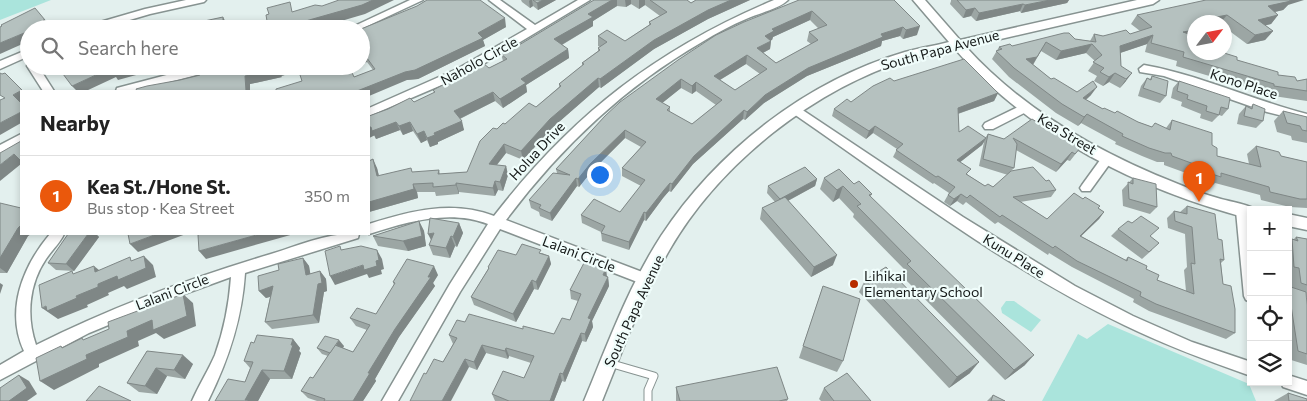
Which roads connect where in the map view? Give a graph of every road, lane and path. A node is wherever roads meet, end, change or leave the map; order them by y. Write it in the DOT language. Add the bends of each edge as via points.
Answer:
graph roads {
  1 [pos="201,0"];
  2 [pos="418,0"];
  3 [pos="494,0"];
  4 [pos="585,0"];
  5 [pos="780,0"];
  6 [pos="919,0"];
  7 [pos="1153,0"];
  8 [pos="118,20"];
  9 [pos="370,21"];
  10 [pos="535,30"];
  11 [pos="956,44"];
  12 [pos="20,58"];
  13 [pos="0,65"];
  14 [pos="1144,69"];
  15 [pos="38,75"];
  16 [pos="182,75"];
  17 [pos="49,90"];
  18 [pos="125,90"];
  19 [pos="1024,108"];
  20 [pos="795,109"];
  21 [pos="370,112"];
  22 [pos="1307,118"];
  23 [pos="989,126"];
  24 [pos="20,139"];
  25 [pos="0,150"];
  26 [pos="1107,159"];
  27 [pos="1086,188"];
  28 [pos="1246,212"];
  29 [pos="1292,221"];
  30 [pos="496,222"];
  31 [pos="1307,224"];
  32 [pos="370,229"];
  33 [pos="57,235"];
  34 [pos="350,235"];
  35 [pos="1248,251"];
  36 [pos="239,269"];
  37 [pos="645,279"];
  38 [pos="32,353"];
  39 [pos="609,363"];
  40 [pos="1247,368"];
  41 [pos="0,373"];
  42 [pos="1292,383"];
  43 [pos="1307,388"];
  44 [pos="200,401"];
  45 [pos="390,401"];
  46 [pos="593,401"];
  47 [pos="648,401"];
  1 -- 8 [label="street"];
  2 -- 9 [label="street"];
  3 -- 10 [label="street"];
  4 -- 10 [label="street, Naholo Circle"];
  5 -- 30 [label="street, Holua Drive" via="710,33 623,89 560,146"];
  6 -- 11 [label="street, Kea Street"];
  7 -- 11 [label="street, South Papa Avenue"];
  10 -- 21 [label="street, Naholo Circle" via="436,84"];
  11 -- 19 [label="street, Kea Street" via="984,74"];
  11 -- 20 [label="street, South Papa Avenue" via="872,68"];
  12 -- 13 [label="street"];
  14 -- 22 [label="street, Kono Place" via="1166,73"];
  15 -- 17 [label="street"];
  16 -- 18 [label="street"];
  19 -- 23 [label="street"];
  19 -- 26 [label="street, Kea Street"];
  20 -- 37 [label="street, South Papa Avenue" via="750,145 696,198"];
  20 -- 40 [label="street, Kunu Place" via="1000,248 1061,285 1134,323"];
  24 -- 25 [label="street"];
  26 -- 27 [label="street"];
  26 -- 28 [label="street, Kea Street" via="1149,178"];
  28 -- 35 [label="street"];
  29 -- 31 [label="street"];
  30 -- 32 [label="street, Lalani Circle" via="456,211 434,212"];
  30 -- 37 [label="street, Lalani Circle"];
  30 -- 45 [label="street, Holua Drive"];
  33 -- 38 [label="street" via="34,266 24,294 23,317"];
  34 -- 36 [label="street, Lalani Circle"];
  36 -- 38 [label="street, Lalani Circle" via="132,307"];
  36 -- 44 [label="street" via="229,339"];
  37 -- 39 [label="street, South Papa Avenue"];
  38 -- 41 [label="street, Lalani Circle"];
  39 -- 46 [label="street, South Papa Avenue"];
  39 -- 47 [label="lane" via="654,376 648,390"];
  42 -- 43 [label="street"];
}
